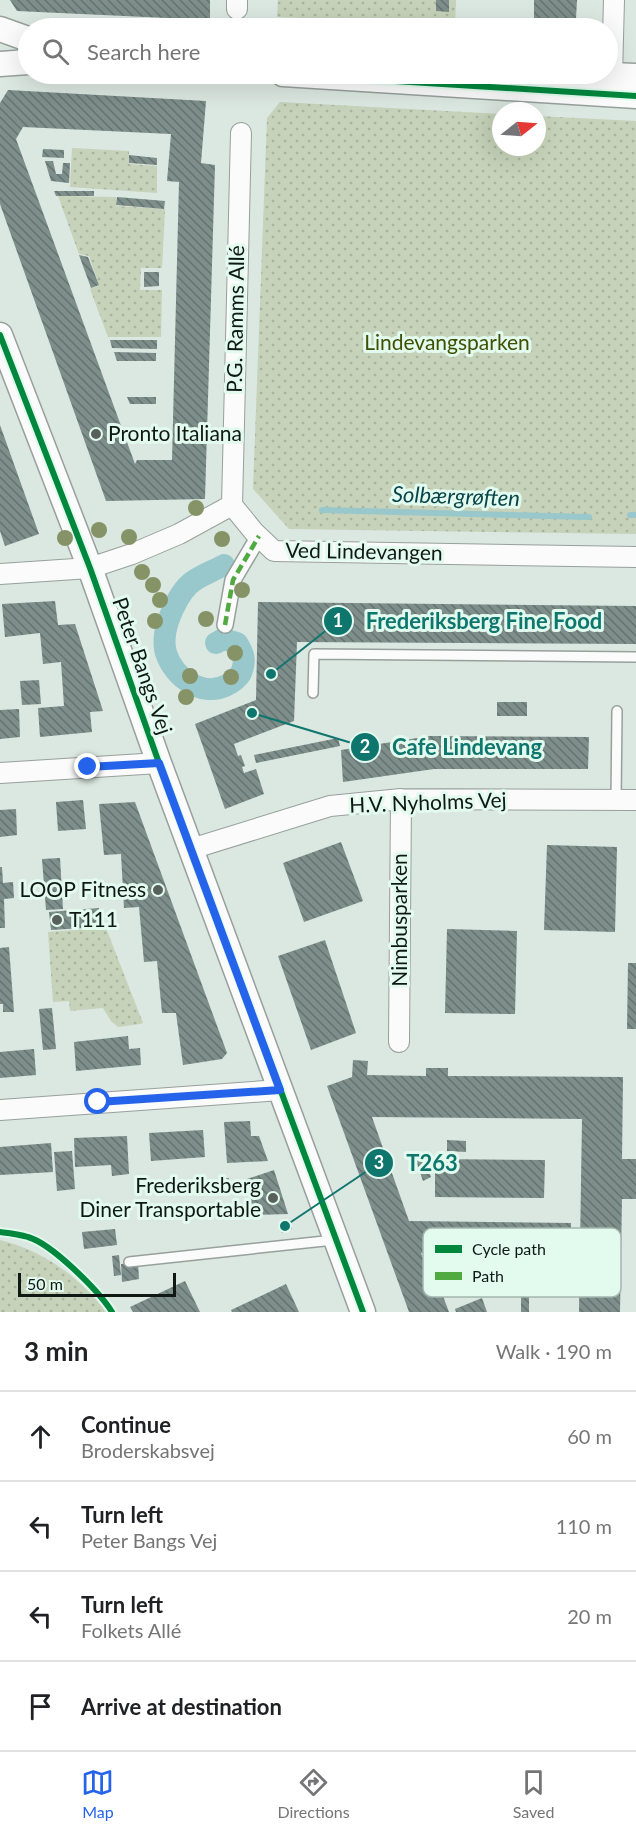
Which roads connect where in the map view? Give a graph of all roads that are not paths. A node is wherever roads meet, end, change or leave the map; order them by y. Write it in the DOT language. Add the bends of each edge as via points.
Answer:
graph roads {
  1 [pos="614,0"];
  2 [pos="616,18"];
  3 [pos="0,29"];
  4 [pos="618,34"];
  5 [pos="18,35"];
  6 [pos="18,63"];
  7 [pos="0,64"];
  8 [pos="567,84"];
  9 [pos="624,86"];
  10 [pos="241,133"];
  11 [pos="1,340"];
  12 [pos="232,505"];
  13 [pos="259,536"];
  14 [pos="636,556"];
  15 [pos="90,568"];
  16 [pos="0,574"];
  17 [pos="225,625"];
  18 [pos="636,657"];
  19 [pos="313,693"];
  20 [pos="617,711"];
  21 [pos="159,763"];
  22 [pos="0,773"];
  23 [pos="401,799"];
  24 [pos="636,800"];
  25 [pos="616,801"];
  26 [pos="191,849"];
  27 [pos="399,1042"];
  28 [pos="280,1090"];
  29 [pos="0,1110"];
  30 [pos="336,1240"];
  31 [pos="129,1262"];
  32 [pos="363,1312"];
  1 -- 2 [label="street"];
  3 -- 5 [label="street"];
  4 -- 9 [label="street"];
  6 -- 7 [label="street"];
  8 -- 9 [label="street"];
  10 -- 12 [label="street, P.G. Ramms Allé"];
  11 -- 15 [label="street, Peter Bangs Vej"];
  12 -- 13 [label="street, Ved Lindevangen"];
  12 -- 15 [label="street" via="180,534"];
  13 -- 14 [label="street, Ved Lindevangen" via="274,551"];
  13 -- 17 [label="street" via="233,580"];
  15 -- 16 [label="street"];
  15 -- 21 [label="street, Peter Bangs Vej"];
  18 -- 19 [label="lane" via="314,654"];
  20 -- 25 [label="lane"];
  21 -- 22 [label="street"];
  21 -- 26 [label="street, Peter Bangs Vej"];
  23 -- 25 [label="street, H.V. Nyholms Vej"];
  23 -- 26 [label="street, H.V. Nyholms Vej" via="330,806"];
  23 -- 27 [label="street, Nimbusparken"];
  24 -- 25 [label="street, H.V. Nyholms Vej"];
  26 -- 28 [label="street, Peter Bangs Vej"];
  28 -- 29 [label="street"];
  28 -- 30 [label="street, Peter Bangs Vej"];
  30 -- 31 [label="lane"];
  30 -- 32 [label="street, Peter Bangs Vej"];
}
